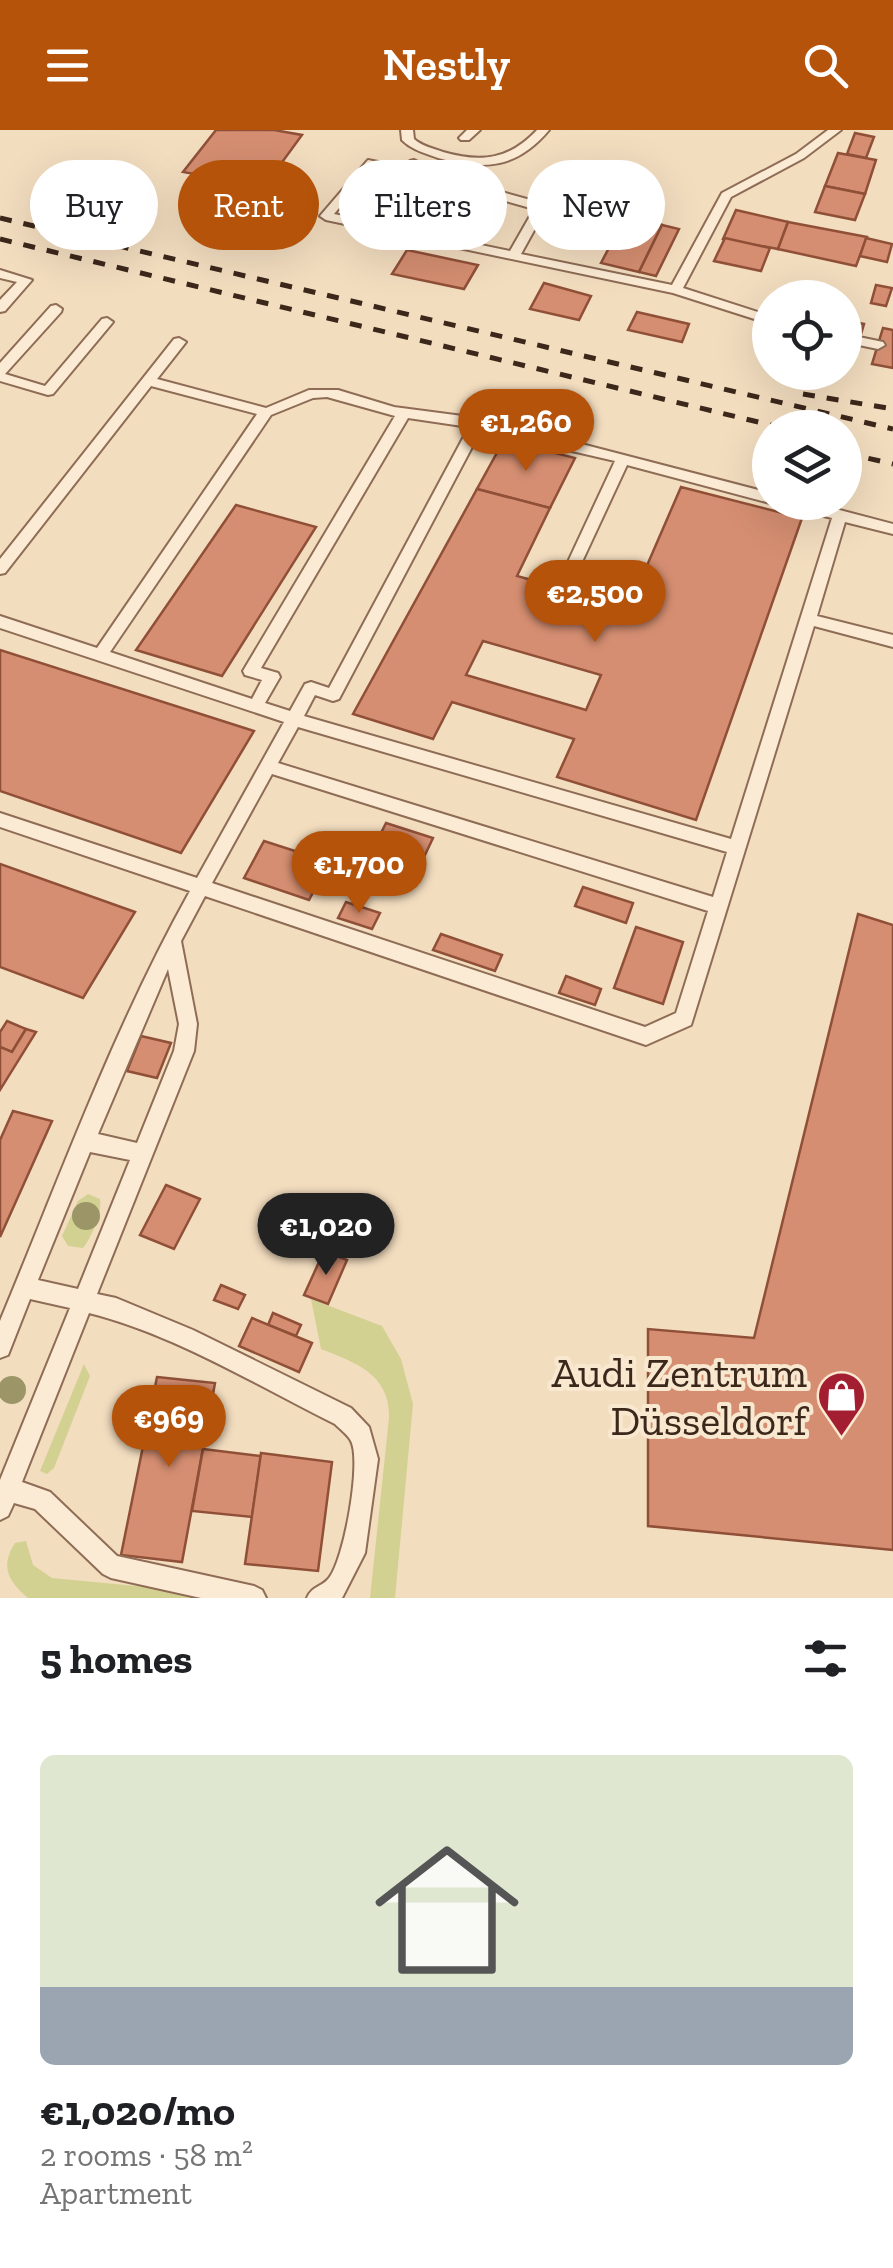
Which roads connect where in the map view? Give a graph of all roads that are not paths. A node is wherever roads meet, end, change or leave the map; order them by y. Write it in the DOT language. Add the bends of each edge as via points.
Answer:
graph roads {
  1 [pos="407,130"];
  2 [pos="543,130"];
  3 [pos="835,130"];
  4 [pos="427,150"];
  5 [pos="418,160"];
  6 [pos="507,198"];
  7 [pos="339,201"];
  8 [pos="339,219"];
  9 [pos="490,250"];
  10 [pos="514,255"];
  11 [pos="0,274"];
  12 [pos="676,290"];
  13 [pos="0,308"];
  14 [pos="56,309"];
  15 [pos="752,314"];
  16 [pos="107,322"];
  17 [pos="180,342"];
  18 [pos="862,342"];
  19 [pos="878,345"];
  20 [pos="0,374"];
  21 [pos="148,382"];
  22 [pos="266,412"];
  23 [pos="404,413"];
  24 [pos="478,423"];
  25 [pos="622,461"];
  26 [pos="752,494"];
  27 [pos="839,520"];
  28 [pos="856,520"];
  29 [pos="893,529"];
  30 [pos="574,564"];
  31 [pos="0,568"];
  32 [pos="808,619"];
  33 [pos="0,622"];
  34 [pos="893,641"];
  35 [pos="101,654"];
  36 [pos="255,706"];
  37 [pos="294,720"];
  38 [pos="268,766"];
  39 [pos="0,820"];
  40 [pos="737,848"];
  41 [pos="202,886"];
  42 [pos="719,906"];
  43 [pos="172,940"];
  44 [pos="85,1141"];
  45 [pos="142,1153"];
  46 [pos="26,1287"];
  47 [pos="82,1300"];
  48 [pos="0,1347"];
  49 [pos="4,1499"];
  50 [pos="254,1598"];
  51 [pos="318,1598"];
  1 -- 4 [label="lane" via="408,140"];
  2 -- 4 [label="lane" via="529,149 507,160 473,162"];
  3 -- 12 [label="lane" via="726,195"];
  4 -- 5 [label="lane"];
  6 -- 10 [label="lane" via="541,207"];
  7 -- 8 [label="lane" via="326,216"];
  9 -- 10 [label="lane"];
  10 -- 12 [label="lane"];
  11 -- 13 [label="lane" via="26,280"];
  12 -- 15 [label="lane"];
  14 -- 20 [label="lane"];
  16 -- 20 [label="lane" via="48,391"];
  17 -- 21 [label="lane"];
  18 -- 19 [label="lane"];
  21 -- 22 [label="lane"];
  21 -- 31 [label="lane"];
  22 -- 23 [label="lane" via="316,393"];
  22 -- 35 [label="lane"];
  23 -- 24 [label="lane"];
  23 -- 36 [label="lane" via="251,670 272,677"];
  24 -- 25 [label="lane"];
  24 -- 37 [label="lane" via="333,695 311,688"];
  25 -- 26 [label="lane"];
  25 -- 30 [label="lane"];
  27 -- 32 [label="lane"];
  28 -- 29 [label="lane"];
  32 -- 34 [label="lane"];
  32 -- 40 [label="lane"];
  33 -- 35 [label="lane"];
  35 -- 36 [label="lane"];
  36 -- 37 [label="lane"];
  37 -- 38 [label="lane"];
  37 -- 40 [label="lane"];
  38 -- 41 [label="lane"];
  38 -- 42 [label="lane"];
  39 -- 41 [label="lane"];
  40 -- 42 [label="lane"];
  41 -- 42 [label="lane" via="646,1036 684,1019"];
  41 -- 43 [label="lane"];
  43 -- 44 [label="lane"];
  43 -- 45 [label="lane" via="187,1039"];
  44 -- 45 [label="lane"];
  44 -- 46 [label="lane"];
  45 -- 47 [label="lane"];
  46 -- 47 [label="lane"];
  46 -- 48 [label="lane"];
  47 -- 49 [label="lane"];
  47 -- 51 [label="lane" via="185,1338 344,1416 361,1435 366,1459 353,1553 337,1588"];
  49 -- 50 [label="lane" via="42,1500 110,1566"];
}
